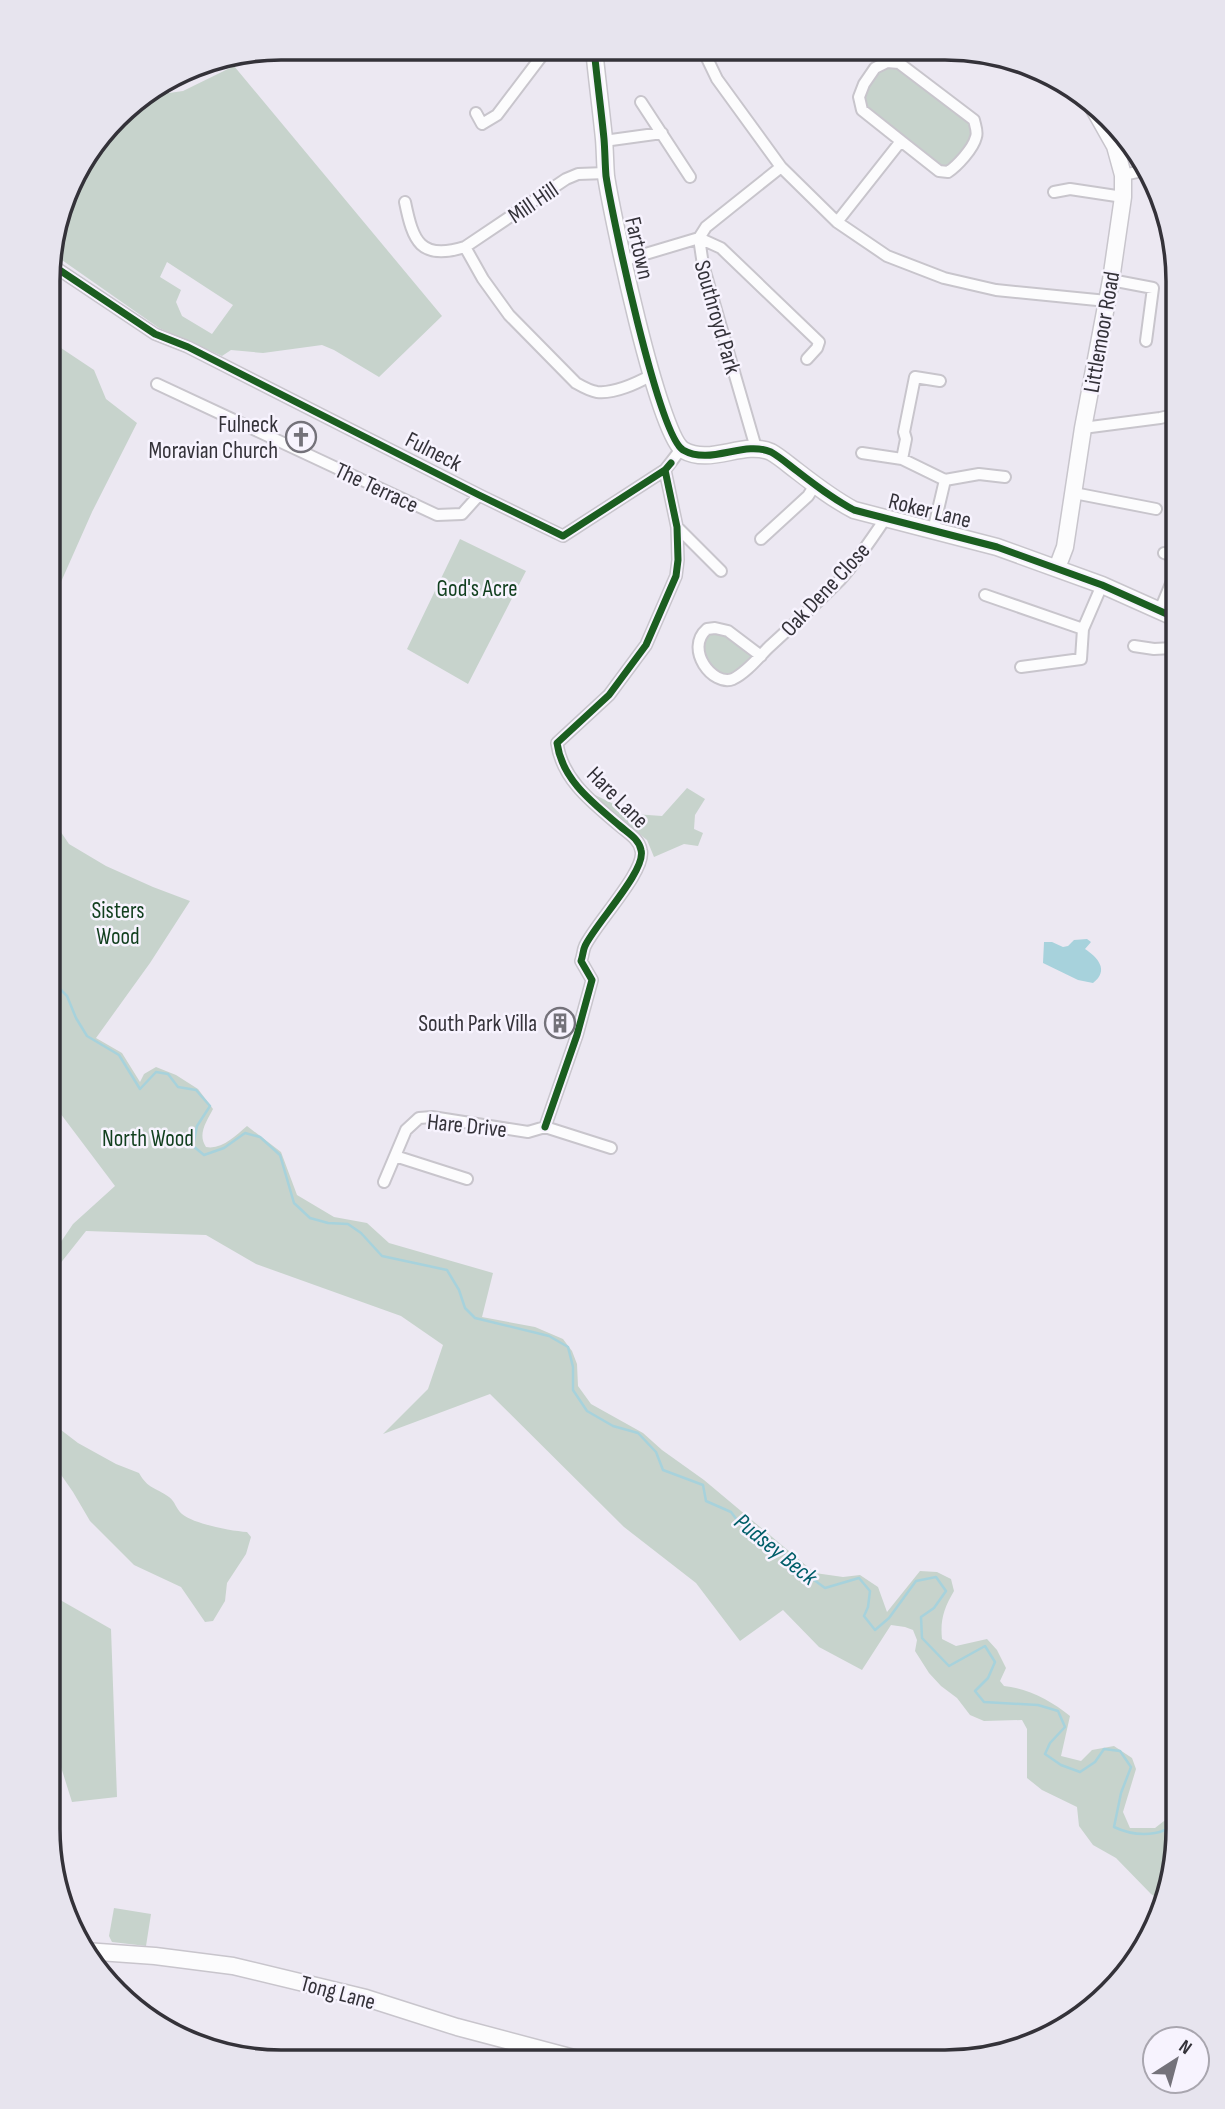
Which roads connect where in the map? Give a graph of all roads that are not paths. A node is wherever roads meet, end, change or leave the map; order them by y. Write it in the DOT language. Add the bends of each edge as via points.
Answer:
graph roads {
  1 [pos="539,60"];
  2 [pos="595,60"];
  3 [pos="707,60"];
  4 [pos="641,102"];
  5 [pos="476,113"];
  6 [pos="1105,129"];
  7 [pos="662,133"];
  8 [pos="604,141"];
  9 [pos="901,141"];
  10 [pos="781,167"];
  11 [pos="1136,172"];
  12 [pos="606,173"];
  13 [pos="1123,175"];
  14 [pos="691,177"];
  15 [pos="1054,192"];
  16 [pos="1123,197"];
  17 [pos="409,209"];
  18 [pos="837,222"];
  19 [pos="699,238"];
  20 [pos="465,247"];
  21 [pos="622,261"];
  22 [pos="60,271"];
  23 [pos="1111,280"];
  24 [pos="1107,301"];
  25 [pos="1146,341"];
  26 [pos="807,359"];
  27 [pos="652,375"];
  28 [pos="940,381"];
  29 [pos="157,384"];
  30 [pos="1166,417"];
  31 [pos="1083,428"];
  32 [pos="756,448"];
  33 [pos="681,449"];
  34 [pos="862,453"];
  35 [pos="902,459"];
  36 [pos="665,470"];
  37 [pos="1004,477"];
  38 [pos="945,480"];
  39 [pos="815,485"];
  40 [pos="1074,493"];
  41 [pos="479,495"];
  42 [pos="1156,509"];
  43 [pos="885,519"];
  44 [pos="677,527"];
  45 [pos="933,531"];
  46 [pos="761,539"];
  47 [pos="1057,568"];
  48 [pos="721,571"];
  49 [pos="1102,586"];
  50 [pos="985,595"];
  51 [pos="1166,596"];
  52 [pos="1160,610"];
  53 [pos="1166,613"];
  54 [pos="1083,629"];
  55 [pos="1134,646"];
  56 [pos="1166,648"];
  57 [pos="761,656"];
  58 [pos="1021,667"];
  59 [pos="545,1126"];
  60 [pos="611,1148"];
  61 [pos="395,1156"];
  62 [pos="467,1179"];
  63 [pos="384,1182"];
  64 [pos="98,1952"];
  65 [pos="543,2050"];
  1 -- 5 [label="street" via="497,115 482,124"];
  2 -- 8 [label="street, Fartown"];
  3 -- 10 [label="street" via="716,79"];
  4 -- 7 [label="street"];
  6 -- 13 [label="street, Littlemoor Road"];
  7 -- 8 [label="street"];
  7 -- 14 [label="street"];
  8 -- 12 [label="street, Fartown"];
  9 -- 9 [label="street" via="862,110 859,97 875,68 887,62 899,63 974,120 976,128 976,138 958,166 948,172 939,171"];
  9 -- 18 [label="street"];
  10 -- 18 [label="street"];
  10 -- 19 [label="street" via="706,227"];
  11 -- 13 [label="street"];
  12 -- 20 [label="street, Mill Hill" via="566,179"];
  12 -- 21 [label="street, Fartown"];
  13 -- 16 [label="street, Littlemoor Road"];
  15 -- 16 [label="street" via="1070,189"];
  16 -- 23 [label="street, Littlemoor Road"];
  17 -- 20 [label="street" via="416,240 431,251"];
  18 -- 24 [label="street" via="887,256 944,278 996,290"];
  19 -- 21 [label="street"];
  19 -- 26 [label="street, Southroyd Park" via="721,248 819,342"];
  19 -- 32 [label="street, Southroyd Park"];
  20 -- 27 [label="street" via="509,315 576,383 599,393"];
  21 -- 27 [label="street, Fartown"];
  22 -- 41 [label="street, Fulneck" via="155,334"];
  23 -- 24 [label="street, Littlemoor Road"];
  23 -- 25 [label="street" via="1153,288"];
  24 -- 31 [label="street, Littlemoor Road"];
  27 -- 33 [label="street, Fartown" via="667,427"];
  28 -- 35 [label="street" via="910,375"];
  29 -- 41 [label="street, The Terrace" via="437,515 462,514"];
  30 -- 31 [label="street"];
  31 -- 40 [label="street, Littlemoor Road"];
  32 -- 33 [label="street" via="712,455"];
  32 -- 39 [label="street, Roker Lane" via="772,453"];
  33 -- 36 [label="street, Fulneck"];
  34 -- 35 [label="street"];
  35 -- 38 [label="street"];
  36 -- 41 [label="street, Fulneck" via="564,536"];
  36 -- 44 [label="street, Hare Lane"];
  37 -- 38 [label="street" via="979,474"];
  38 -- 45 [label="street"];
  39 -- 43 [label="street, Roker Lane" via="853,510"];
  39 -- 46 [label="street"];
  40 -- 42 [label="street"];
  40 -- 47 [label="street, Littlemoor Road"];
  43 -- 45 [label="street, Roker Lane"];
  43 -- 57 [label="street, Oak Dene Close" via="840,579"];
  44 -- 48 [label="street"];
  44 -- 59 [label="street, Hare Lane" via="676,576 646,645 610,695 557,743 573,781 642,851 635,873 585,946 582,961 592,980"];
  45 -- 47 [label="street, Roker Lane"];
  47 -- 49 [label="street, Roker Lane"];
  49 -- 52 [label="street, Roker Lane"];
  49 -- 54 [label="street"];
  50 -- 54 [label="street"];
  51 -- 52 [label="street"];
  52 -- 53 [label="street, Roker Lane"];
  54 -- 58 [label="street" via="1081,659"];
  55 -- 56 [label="street"];
  57 -- 57 [label="street, Oak Dene Close" via="735,678 723,681 700,658 697,644 707,629 722,628"];
  59 -- 60 [label="street"];
  59 -- 61 [label="street, Hare Drive" via="528,1132 419,1118 406,1130"];
  61 -- 62 [label="street"];
  61 -- 63 [label="street, Hare Drive"];
  64 -- 65 [label="street, Tong Lane" via="233,1966"];
}
